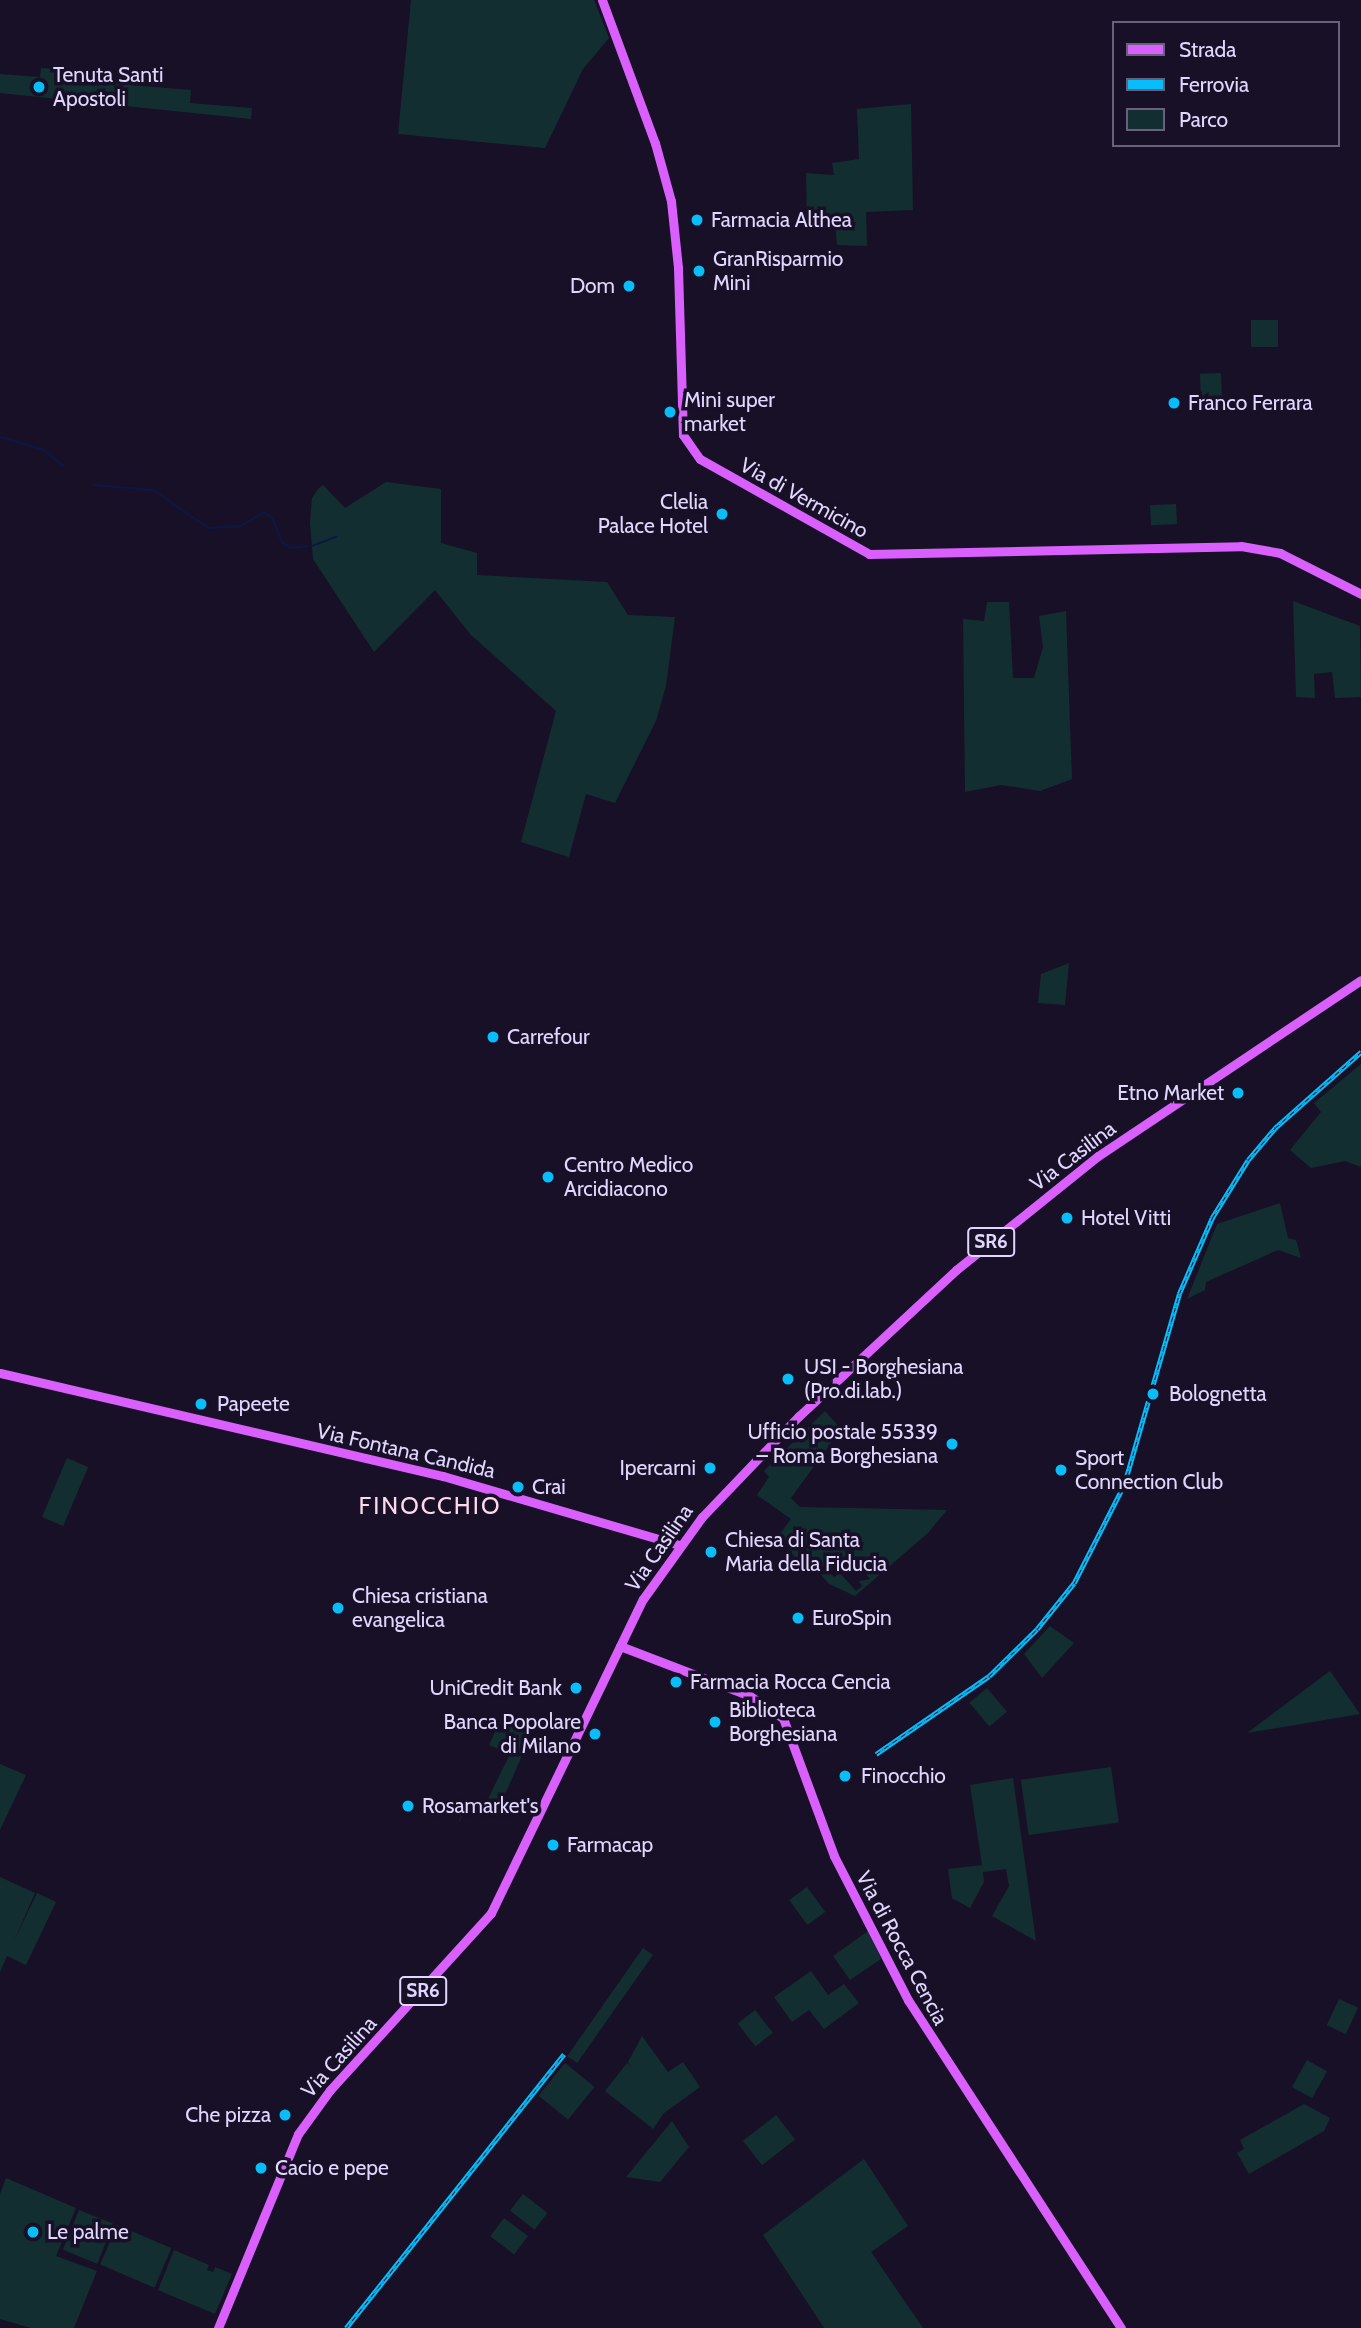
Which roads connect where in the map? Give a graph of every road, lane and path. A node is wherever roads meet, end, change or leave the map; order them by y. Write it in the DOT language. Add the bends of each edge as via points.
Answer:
graph roads {
  1 [pos="602,0"];
  2 [pos="1361,594"];
  3 [pos="1361,979"];
  4 [pos="0,1373"];
  5 [pos="679,1545"];
  6 [pos="620,1646"];
  7 [pos="218,2328"];
  8 [pos="1121,2328"];
  1 -- 2 [label="main road, Via di Vermicino" via="671,201 683,435 699,459 867,553 1241,546 1280,553"];
  3 -- 5 [label="main road, Via Casilina / SR6" via="1098,1156 956,1270 791,1423"];
  4 -- 5 [label="main road, Via Fontana Candida" via="439,1475"];
  5 -- 6 [label="main road, Via Casilina / SR6" via="647,1591"];
  6 -- 7 [label="main road, Via Casilina / SR6" via="489,1917 333,2086 298,2134"];
  6 -- 8 [label="main road, Via di Rocca Cencia" via="750,1696 783,1718 836,1861 908,2000"];
}
